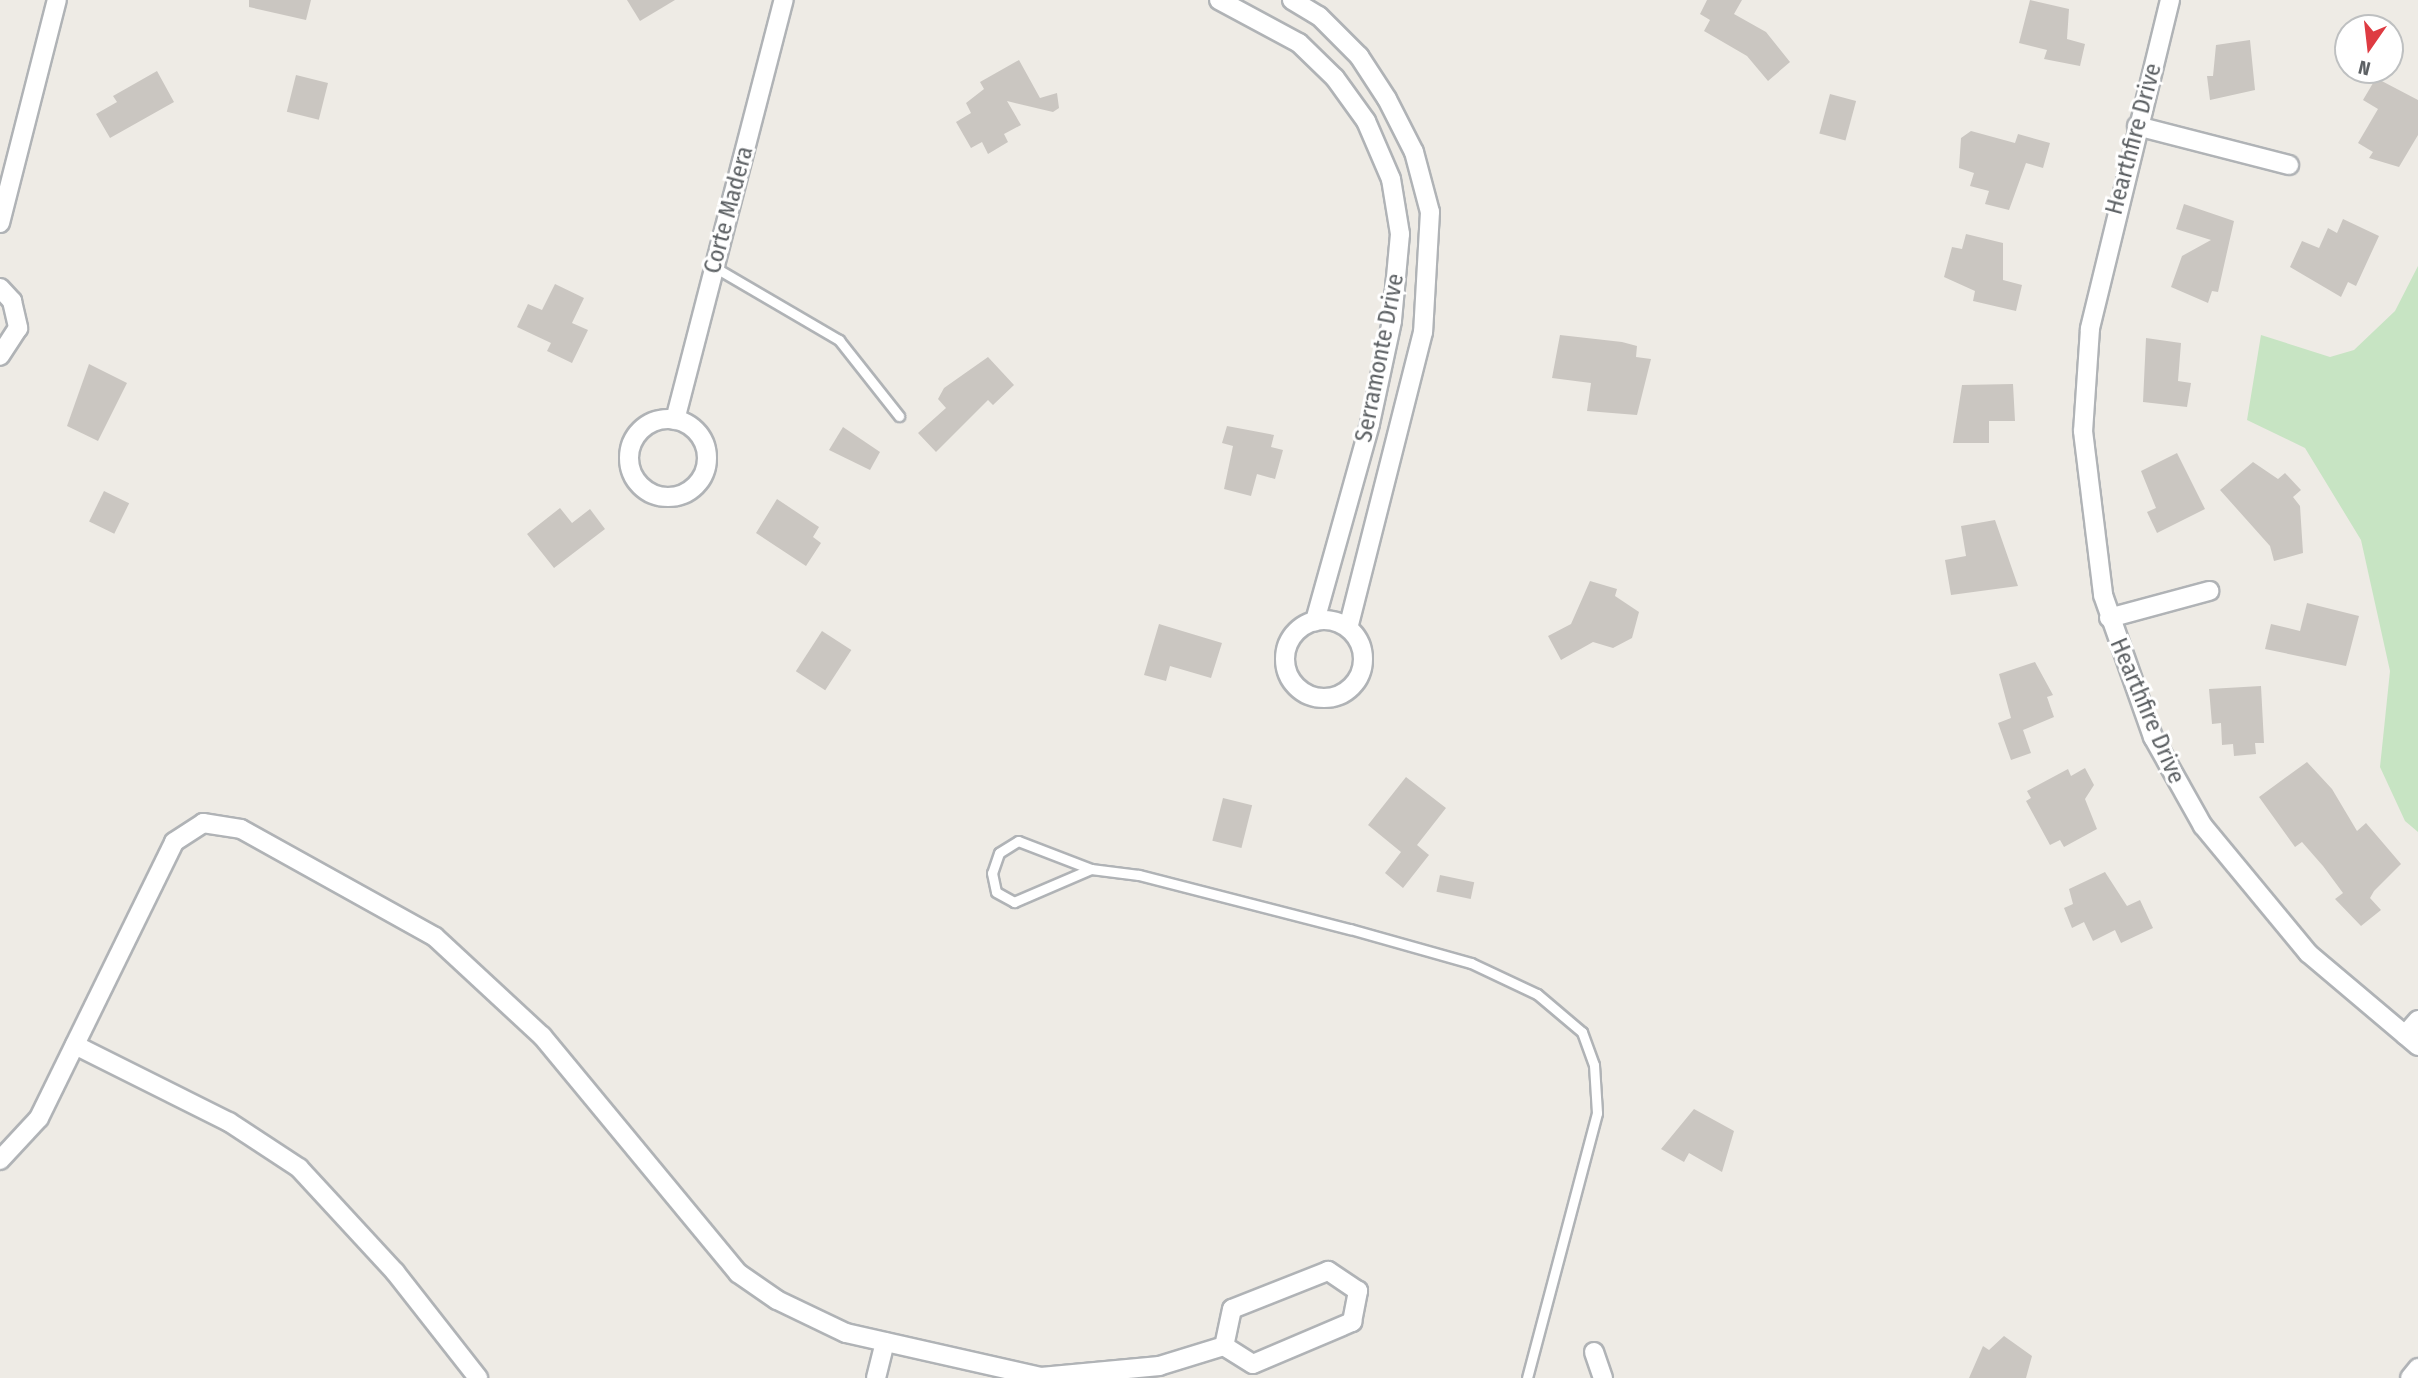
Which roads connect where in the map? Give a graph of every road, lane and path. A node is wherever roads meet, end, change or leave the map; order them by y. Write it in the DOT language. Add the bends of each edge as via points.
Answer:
graph roads {
  1 [pos="57,0"];
  2 [pos="784,0"];
  3 [pos="1219,0"];
  4 [pos="1293,0"];
  5 [pos="2170,0"];
  6 [pos="2137,126"];
  7 [pos="1406,136"];
  8 [pos="1377,148"];
  9 [pos="2289,165"];
  10 [pos="0,223"];
  11 [pos="715,267"];
  12 [pos="0,288"];
  13 [pos="0,356"];
  14 [pos="1372,412"];
  15 [pos="899,416"];
  16 [pos="1401,419"];
  17 [pos="675,420"];
  18 [pos="2209,591"];
  19 [pos="2109,618"];
  20 [pos="1315,621"];
  21 [pos="1348,628"];
  22 [pos="1091,869"];
  23 [pos="2418,1020"];
  24 [pos="2412,1040"];
  25 [pos="75,1045"];
  26 [pos="0,1160"];
  27 [pos="885,1342"];
  28 [pos="1224,1346"];
  29 [pos="1594,1352"];
  30 [pos="2418,1368"];
  31 [pos="478,1378"];
  32 [pos="876,1378"];
  33 [pos="1527,1378"];
  34 [pos="1603,1378"];
  35 [pos="2410,1378"];
  1 -- 10 [label="street"];
  2 -- 11 [label="street, Corte Madera"];
  3 -- 8 [label="street, Serramonte Drive" via="1299,43 1335,78"];
  4 -- 7 [label="street, Serramonte Drive" via="1319,16 1359,56"];
  5 -- 6 [label="street, Hearthfire Drive"];
  6 -- 9 [label="street"];
  6 -- 19 [label="street, Hearthfire Drive" via="2101,267 2086,367 2087,494"];
  7 -- 8 [label="street"];
  7 -- 16 [label="street, Serramonte Drive" via="1429,203 1432,246 1423,332"];
  8 -- 14 [label="street, Serramonte Drive" via="1391,179 1400,234 1392,321"];
  11 -- 15 [label="lane" via="839,340"];
  11 -- 17 [label="street, Corte Madera"];
  12 -- 13 [label="street" via="12,301 18,328"];
  14 -- 16 [label="street"];
  14 -- 20 [label="street, Serramonte Drive"];
  16 -- 21 [label="street, Serramonte Drive"];
  17 -- 17 [label="street" via="644,427 629,449 641,486 664,496 688,491 707,461 701,437"];
  18 -- 19 [label="street"];
  19 -- 24 [label="street, Hearthfire Drive" via="2153,737 2225,857 2308,953"];
  20 -- 21 [label="street"];
  20 -- 21 [label="street" via="1293,635 1285,659 1294,684 1316,697 1342,694 1360,675 1363,649"];
  22 -- 22 [label="lane" via="1014,902 996,892 992,873 999,853 1018,841"];
  22 -- 33 [label="lane" via="1139,875 1471,963 1537,994 1582,1032 1594,1065 1597,1113"];
  23 -- 24 [label="street"];
  25 -- 26 [label="street" via="39,1118"];
  25 -- 27 [label="street" via="174,842 203,823 241,829 435,937 542,1036 738,1273 846,1333"];
  25 -- 31 [label="street" via="229,1122 299,1168 394,1272"];
  27 -- 28 [label="street" via="1041,1377 1160,1367"];
  27 -- 32 [label="street"];
  28 -- 28 [label="street" via="1253,1364 1352,1322 1358,1291 1328,1271 1232,1309"];
  29 -- 34 [label="street"];
  30 -- 35 [label="street"];
}
